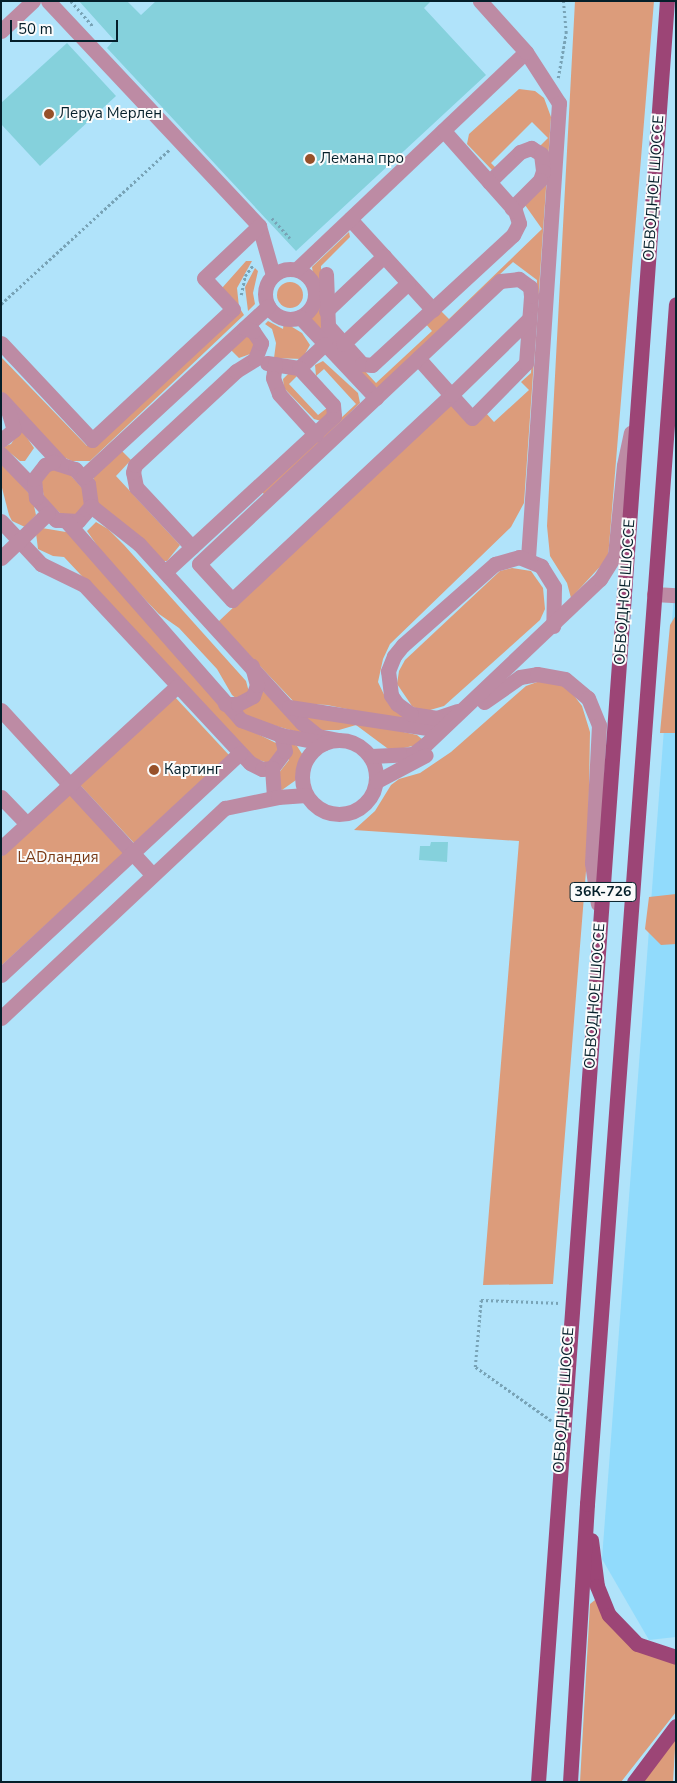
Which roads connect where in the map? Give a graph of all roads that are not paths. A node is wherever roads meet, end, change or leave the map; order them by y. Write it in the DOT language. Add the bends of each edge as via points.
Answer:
graph roads {
  1 [pos="33,1"];
  2 [pos="48,1"];
  3 [pos="480,1"];
  4 [pos="667,1"];
  5 [pos="1,31"];
  6 [pos="526,52"];
  7 [pos="442,130"];
  8 [pos="489,182"];
  9 [pos="512,208"];
  10 [pos="350,219"];
  11 [pos="260,226"];
  12 [pos="384,256"];
  13 [pos="297,269"];
  14 [pos="326,274"];
  15 [pos="273,275"];
  16 [pos="408,283"];
  17 [pos="676,304"];
  18 [pos="268,306"];
  19 [pos="432,310"];
  20 [pos="326,311"];
  21 [pos="300,317"];
  22 [pos="529,319"];
  23 [pos="244,328"];
  24 [pos="1,343"];
  25 [pos="325,344"];
  26 [pos="343,344"];
  27 [pos="418,358"];
  28 [pos="252,361"];
  29 [pos="275,364"];
  30 [pos="299,368"];
  31 [pos="451,395"];
  32 [pos="376,398"];
  33 [pos="639,400"];
  34 [pos="3,402"];
  35 [pos="316,435"];
  36 [pos="1,440"];
  37 [pos="670,442"];
  38 [pos="1,454"];
  39 [pos="60,463"];
  40 [pos="83,477"];
  41 [pos="33,487"];
  42 [pos="91,506"];
  43 [pos="48,514"];
  44 [pos="1,521"];
  45 [pos="67,522"];
  46 [pos="20,541"];
  47 [pos="192,547"];
  48 [pos="1,558"];
  49 [pos="528,559"];
  50 [pos="165,572"];
  51 [pos="654,594"];
  52 [pos="676,595"];
  53 [pos="553,626"];
  54 [pos="251,664"];
  55 [pos="177,686"];
  56 [pos="225,704"];
  57 [pos="467,705"];
  58 [pos="289,707"];
  59 [pos="1,710"];
  60 [pos="441,730"];
  61 [pos="281,735"];
  62 [pos="332,741"];
  63 [pos="240,753"];
  64 [pos="371,756"];
  65 [pos="272,768"];
  66 [pos="377,780"];
  67 [pos="70,783"];
  68 [pos="306,794"];
  69 [pos="1,797"];
  70 [pos="274,797"];
  71 [pos="27,824"];
  72 [pos="1,848"];
  73 [pos="133,851"];
  74 [pos="152,874"];
  75 [pos="600,919"];
  76 [pos="1,975"];
  77 [pos="1,1018"];
  78 [pos="587,1504"];
  79 [pos="676,1657"];
  80 [pos="676,1726"];
  81 [pos="538,1782"];
  82 [pos="570,1782"];
  83 [pos="634,1782"];
  1 -- 5 [label="lane"];
  2 -- 11 [label="lane"];
  3 -- 6 [label="lane"];
  4 -- 33 [label="main road, ОБВОДНОЕ ШОССЕ / 36К-726"];
  6 -- 7 [label="lane"];
  6 -- 49 [label="lane" via="559,103"];
  7 -- 8 [label="lane"];
  7 -- 10 [label="lane"];
  8 -- 9 [label="lane"];
  8 -- 9 [label="lane" via="520,152 531,148 541,154 543,172 540,180"];
  9 -- 19 [label="lane" via="519,217 517,229"];
  10 -- 12 [label="lane"];
  10 -- 13 [label="lane"];
  11 -- 15 [label="lane"];
  11 -- 24 [label="lane" via="204,278 237,305 92,440"];
  12 -- 16 [label="lane"];
  12 -- 20 [label="lane"];
  13 -- 15 [label="lane" via="280,270"];
  13 -- 21 [label="lane" via="311,279 316,294 311,310"];
  14 -- 20 [label="lane"];
  15 -- 18 [label="lane" via="265,290"];
  16 -- 19 [label="lane"];
  16 -- 26 [label="lane"];
  17 -- 37 [label="main road, ОБВОДНОЕ ШОССЕ / 36К-726"];
  18 -- 21 [label="lane" via="280,318"];
  18 -- 23 [label="lane"];
  19 -- 26 [label="lane" via="372,365 362,364"];
  20 -- 26 [label="lane" via="328,326"];
  21 -- 25 [label="lane"];
  22 -- 27 [label="lane" via="530,287 519,279 500,281"];
  22 -- 31 [label="lane"];
  22 -- 31 [label="lane" via="526,363 520,373 472,418"];
  23 -- 28 [label="lane" via="253,331 261,343 260,351"];
  23 -- 40 [label="lane"];
  25 -- 30 [label="lane"];
  25 -- 32 [label="lane"];
  27 -- 31 [label="lane"];
  27 -- 32 [label="lane"];
  28 -- 29 [label="lane"];
  28 -- 47 [label="lane" via="236,370 135,465 136,488"];
  29 -- 30 [label="lane"];
  29 -- 35 [label="lane" via="274,386"];
  30 -- 35 [label="lane" via="335,410 330,421"];
  31 -- 32 [label="lane" via="232,600 199,564"];
  33 -- 53 [label="lane" via="624,465 614,555 600,579"];
  33 -- 75 [label="main road, ОБВОДНОЕ ШОССЕ / 36К-726"];
  34 -- 36 [label="lane" via="14,423 14,430"];
  34 -- 39 [label="lane"];
  35 -- 47 [label="lane"];
  37 -- 51 [label="main road, ОБВОДНОЕ ШОССЕ / 36К-726"];
  38 -- 41 [label="lane"];
  39 -- 40 [label="lane" via="75,469"];
  39 -- 41 [label="lane" via="45,465 34,479"];
  40 -- 42 [label="lane" via="92,494"];
  41 -- 43 [label="lane" via="36,498"];
  42 -- 45 [label="lane" via="78,521"];
  42 -- 50 [label="lane" via="139,544"];
  43 -- 45 [label="lane"];
  43 -- 46 [label="lane"];
  44 -- 46 [label="lane"];
  45 -- 56 [label="lane"];
  46 -- 48 [label="lane"];
  46 -- 55 [label="lane" via="41,564 84,585"];
  47 -- 50 [label="lane"];
  49 -- 53 [label="lane" via="541,566 554,588"];
  49 -- 57 [label="lane" via="506,559 495,564 394,656 388,671 391,695 411,714 437,718"];
  50 -- 54 [label="lane"];
  51 -- 52 [label="lane"];
  51 -- 78 [label="main road, ОБВОДНОЕ ШОССЕ / 36К-726"];
  53 -- 57 [label="lane"];
  54 -- 56 [label="lane" via="257,685 253,696 238,704"];
  54 -- 58 [label="lane"];
  55 -- 63 [label="lane"];
  55 -- 67 [label="lane"];
  56 -- 61 [label="lane" via="241,720"];
  57 -- 60 [label="lane"];
  58 -- 60 [label="lane"];
  58 -- 62 [label="lane" via="318,736"];
  59 -- 67 [label="lane"];
  60 -- 64 [label="lane" via="413,754"];
  61 -- 62 [label="lane"];
  61 -- 65 [label="lane" via="285,751"];
  62 -- 64 [label="lane" via="362,747"];
  62 -- 68 [label="lane" via="311,753 305,762 302,784"];
  63 -- 65 [label="lane" via="256,767"];
  63 -- 73 [label="lane"];
  64 -- 66 [label="lane"];
  65 -- 70 [label="lane"];
  66 -- 68 [label="lane" via="367,802 347,814 323,811"];
  66 -- 75 [label="lane" via="426,756 496,692 520,677 552,675 565,679 588,698 599,724 592,863"];
  67 -- 71 [label="lane"];
  67 -- 73 [label="lane"];
  68 -- 70 [label="lane"];
  69 -- 71 [label="lane"];
  70 -- 74 [label="lane" via="225,808"];
  71 -- 72 [label="lane"];
  73 -- 74 [label="lane"];
  73 -- 76 [label="lane"];
  74 -- 77 [label="lane"];
  75 -- 81 [label="main road, ОБВОДНОЕ ШОССЕ / 36К-726"];
  78 -- 79 [label="main road" via="597,1586 609,1615 637,1644"];
  78 -- 82 [label="main road, ОБВОДНОЕ ШОССЕ / 36К-726"];
  80 -- 83 [label="main road"];
}
